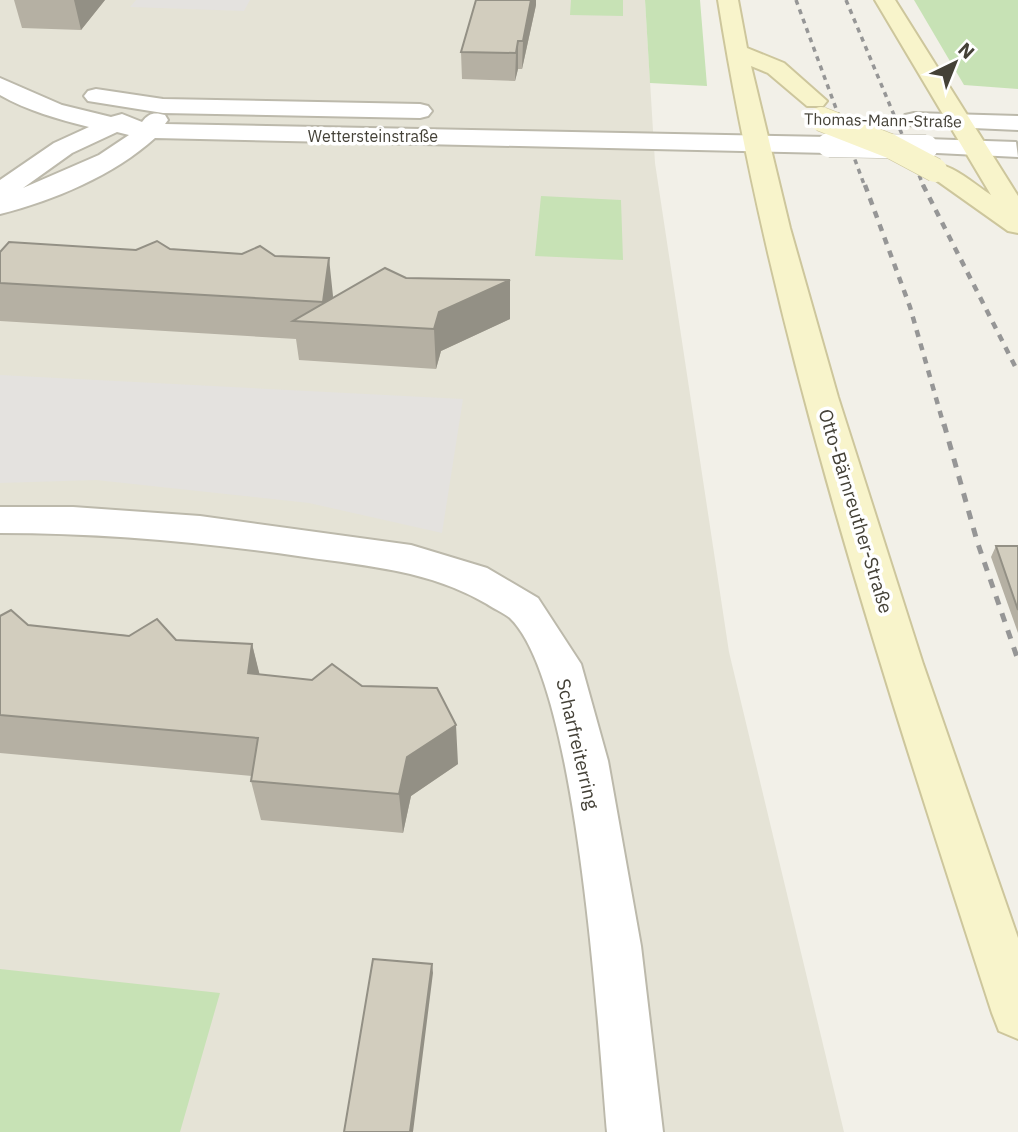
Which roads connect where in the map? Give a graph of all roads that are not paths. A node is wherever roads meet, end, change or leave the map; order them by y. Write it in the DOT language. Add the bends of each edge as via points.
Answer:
graph roads {
  1 [pos="728,0"];
  2 [pos="885,0"];
  3 [pos="737,51"];
  4 [pos="0,75"];
  5 [pos="0,85"];
  6 [pos="163,106"];
  7 [pos="448,111"];
  8 [pos="723,116"];
  9 [pos="786,119"];
  10 [pos="853,119"];
  11 [pos="957,121"];
  12 [pos="1018,123"];
  13 [pos="111,124"];
  14 [pos="150,131"];
  15 [pos="890,146"];
  16 [pos="975,149"];
  17 [pos="1018,150"];
  18 [pos="931,159"];
  19 [pos="0,193"];
  20 [pos="0,206"];
  21 [pos="1018,218"];
  22 [pos="1018,225"];
  23 [pos="0,520"];
  24 [pos="1018,1013"];
  25 [pos="635,1132"];
  1 -- 3 [label="main road, Otto-Bärnreuther-Straße"];
  2 -- 11 [label="main road"];
  3 -- 9 [label="main road, Otto-Bärnreuther-Straße"];
  3 -- 9 [label="main road" via="776,68"];
  4 -- 6 [label="street, Wettersteinstraße"];
  5 -- 13 [label="street, Wettersteinstraße" via="16,96"];
  6 -- 7 [label="street, Wettersteinstraße"];
  6 -- 13 [label="street"];
  6 -- 14 [label="street"];
  8 -- 9 [label="street"];
  9 -- 10 [label="street, Thomas-Mann-Straße"];
  9 -- 14 [label="street, Wettersteinstraße"];
  9 -- 15 [label="main road, bridge"];
  9 -- 15 [label="street, Thomas-Mann-Straße, bridge" via="829,145"];
  9 -- 24 [label="main road, Otto-Bärnreuther-Straße" via="799,320 867,549"];
  10 -- 11 [label="street, Thomas-Mann-Straße"];
  10 -- 18 [label="main road"];
  11 -- 12 [label="street, Thomas-Mann-Straße"];
  11 -- 16 [label="main road"];
  13 -- 14 [label="street, Wettersteinstraße"];
  13 -- 19 [label="street" via="63,148"];
  14 -- 20 [label="street" via="107,161"];
  15 -- 18 [label="main road, bridge"];
  16 -- 17 [label="street, Thomas-Mann-Straße"];
  16 -- 18 [label="street, Thomas-Mann-Straße"];
  16 -- 21 [label="main road"];
  18 -- 22 [label="main road"];
  23 -- 25 [label="street, Scharfreiterring" via="200,529 411,558 473,578 524,608 560,664 586,761 616,946"];
}
